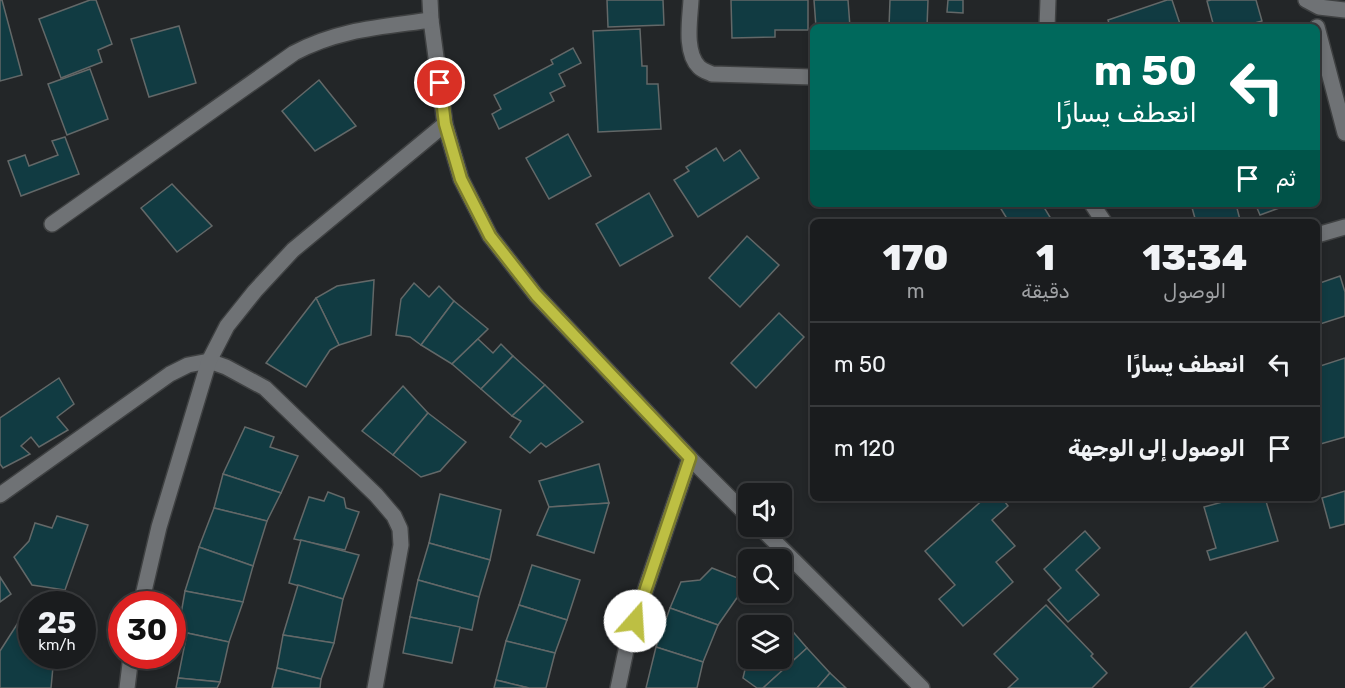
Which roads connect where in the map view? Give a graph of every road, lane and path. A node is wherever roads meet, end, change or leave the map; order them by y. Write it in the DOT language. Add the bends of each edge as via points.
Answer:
graph roads {
  1 [pos="430,0"];
  2 [pos="691,0"];
  3 [pos="1048,0"];
  4 [pos="1308,2"];
  5 [pos="1345,10"];
  6 [pos="431,20"];
  7 [pos="1047,24"];
  8 [pos="1315,24"];
  9 [pos="1320,41"];
  10 [pos="810,77"];
  11 [pos="445,124"];
  12 [pos="1345,133"];
  13 [pos="52,224"];
  14 [pos="1345,227"];
  15 [pos="1320,234"];
  16 [pos="209,361"];
  17 [pos="690,458"];
  18 [pos="0,495"];
  19 [pos="738,506"];
  20 [pos="770,537"];
  21 [pos="144,591"];
  22 [pos="129,669"];
  23 [pos="127,688"];
  24 [pos="375,688"];
  25 [pos="618,688"];
  26 [pos="922,688"];
  1 -- 6 [label="street"];
  2 -- 10 [label="street" via="690,45 698,67 704,71"];
  3 -- 7 [label="street"];
  4 -- 5 [label="street"];
  4 -- 8 [label="street"];
  6 -- 11 [label="street"];
  6 -- 13 [label="street" via="348,32 294,53"];
  9 -- 12 [label="street"];
  11 -- 16 [label="street" via="293,250 227,326"];
  11 -- 17 [label="street" via="461,179 490,236 536,295"];
  14 -- 15 [label="street"];
  16 -- 18 [label="street" via="188,365 157,381"];
  16 -- 21 [label="street" via="159,526"];
  16 -- 24 [label="street" via="265,388 394,516 401,545"];
  17 -- 19 [label="street"];
  17 -- 25 [label="street" via="628,641"];
  20 -- 26 [label="street"];
  22 -- 23 [label="street"];
}
